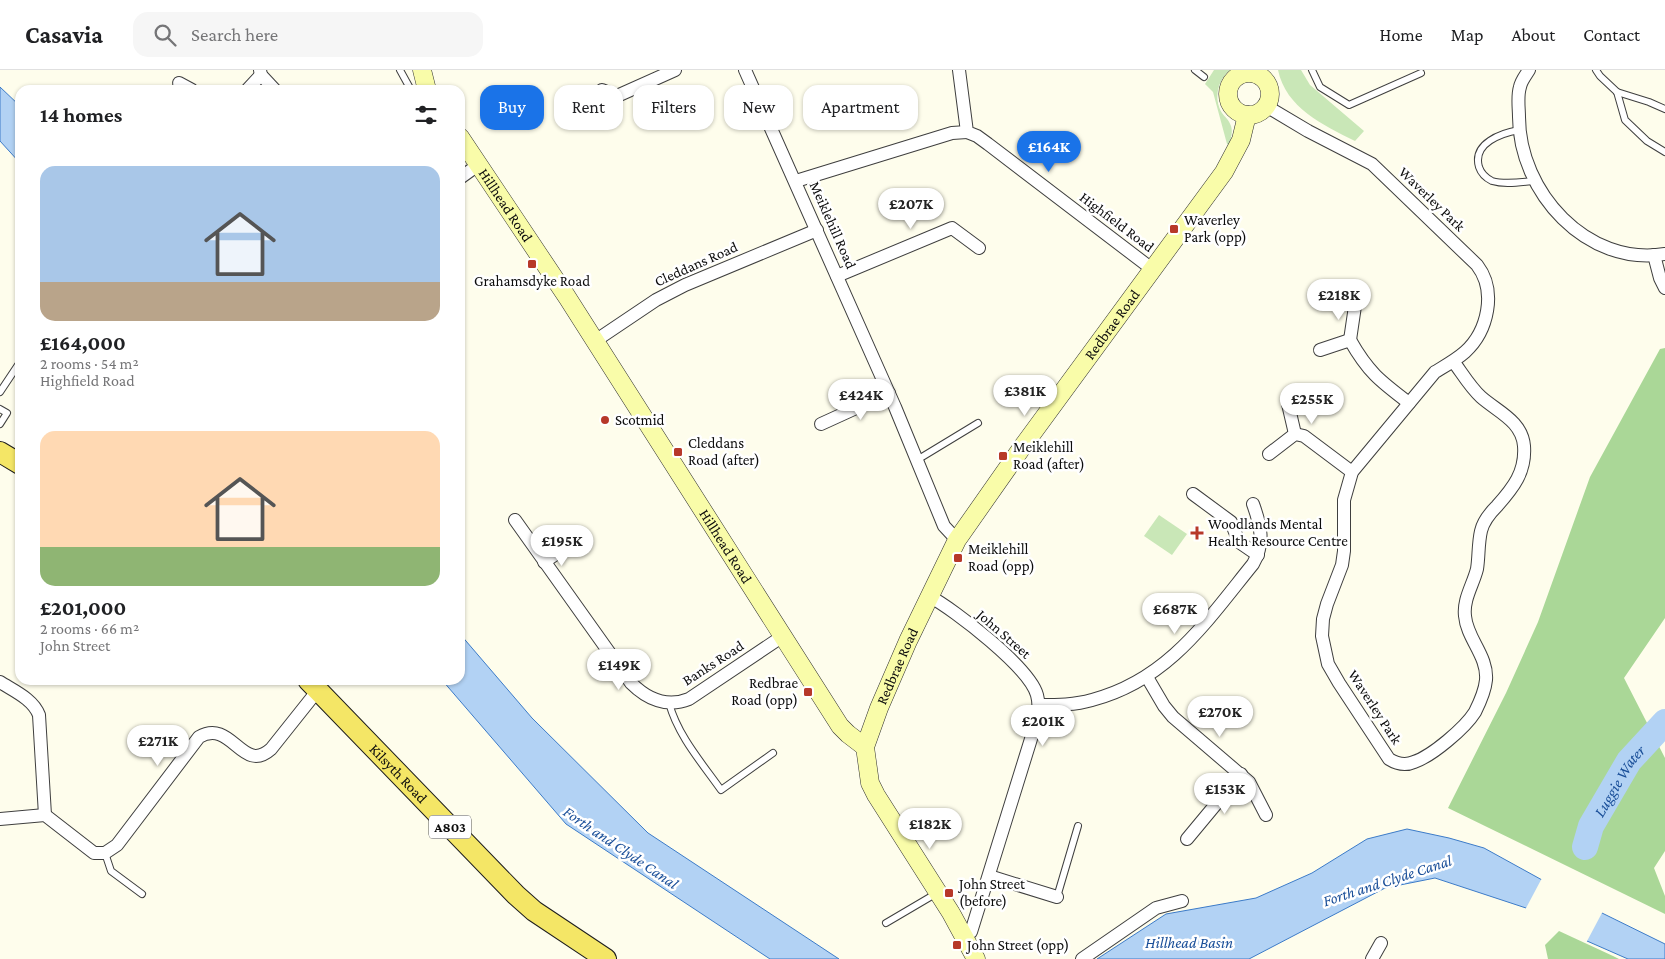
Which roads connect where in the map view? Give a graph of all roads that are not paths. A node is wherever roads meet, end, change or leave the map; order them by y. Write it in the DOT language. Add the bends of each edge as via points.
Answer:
graph roads {
  1 [pos="400,70"];
  2 [pos="422,70"];
  3 [pos="675,70"];
  4 [pos="745,70"];
  5 [pos="959,70"];
  6 [pos="1195,70"];
  7 [pos="1312,70"];
  8 [pos="1529,70"];
  9 [pos="1596,70"];
  10 [pos="260,72"];
  11 [pos="1258,72"];
  12 [pos="1421,74"];
  13 [pos="1204,76"];
  14 [pos="179,83"];
  15 [pos="183,85"];
  16 [pos="251,85"];
  17 [pos="271,85"];
  18 [pos="408,85"];
  19 [pos="426,85"];
  20 [pos="1617,92"];
  21 [pos="623,93"];
  22 [pos="1266,106"];
  23 [pos="1665,109"];
  24 [pos="1247,114"];
  25 [pos="1519,130"];
  26 [pos="967,132"];
  27 [pos="465,145"];
  28 [pos="1665,152"];
  29 [pos="478,165"];
  30 [pos="465,174"];
  31 [pos="796,181"];
  32 [pos="1534,181"];
  33 [pos="817,230"];
  34 [pos="979,248"];
  35 [pos="1660,255"];
  36 [pos="1152,269"];
  37 [pos="837,276"];
  38 [pos="1665,288"];
  39 [pos="1355,306"];
  40 [pos="595,340"];
  41 [pos="1350,340"];
  42 [pos="1320,350"];
  43 [pos="1453,361"];
  44 [pos="15,370"];
  45 [pos="0,392"];
  46 [pos="889,393"];
  47 [pos="1409,403"];
  48 [pos="1288,404"];
  49 [pos="0,409"];
  50 [pos="978,423"];
  51 [pos="0,424"];
  52 [pos="821,424"];
  53 [pos="1295,434"];
  54 [pos="0,452"];
  55 [pos="1269,454"];
  56 [pos="916,460"];
  57 [pos="15,461"];
  58 [pos="1352,472"];
  59 [pos="1193,494"];
  60 [pos="1253,504"];
  61 [pos="515,520"];
  62 [pos="957,540"];
  63 [pos="566,548"];
  64 [pos="1258,555"];
  65 [pos="544,562"];
  66 [pos="929,596"];
  67 [pos="783,636"];
  68 [pos="1147,677"];
  69 [pos="0,682"];
  70 [pos="313,685"];
  71 [pos="669,703"];
  72 [pos="1039,705"];
  73 [pos="865,747"];
  74 [pos="773,753"];
  75 [pos="1241,774"];
  76 [pos="45,815"];
  77 [pos="1266,815"];
  78 [pos="0,819"];
  79 [pos="1078,826"];
  80 [pos="1187,839"];
  81 [pos="105,853"];
  82 [pos="988,876"];
  83 [pos="938,892"];
  84 [pos="142,894"];
  85 [pos="1057,897"];
  86 [pos="1182,901"];
  87 [pos="886,924"];
  88 [pos="964,935"];
  89 [pos="1381,944"];
  90 [pos="979,958"];
  91 [pos="606,959"];
  92 [pos="1082,959"];
  93 [pos="1372,959"];
  1 -- 18 [label="lane"];
  2 -- 19 [label="street"];
  3 -- 21 [label="street"];
  4 -- 31 [label="street, Meiklehill Road"];
  5 -- 26 [label="street"];
  6 -- 13 [label="lane"];
  7 -- 12 [label="lane" via="1320,87 1349,105"];
  8 -- 25 [label="street" via="1520,86"];
  9 -- 20 [label="lane"];
  10 -- 16 [label="street"];
  10 -- 17 [label="street"];
  11 -- 22 [label="street" via="1270,92"];
  11 -- 24 [label="street" via="1239,76 1229,87 1229,102 1233,108"];
  14 -- 15 [label="street"];
  20 -- 23 [label="lane"];
  20 -- 28 [label="lane" via="1626,120 1647,141"];
  22 -- 24 [label="street" via="1259,112"];
  22 -- 43 [label="street, Waverley Park" via="1372,164 1481,270 1487,287 1486,317 1472,344"];
  24 -- 36 [label="street, Redbrae Road" via="1242,140 1234,156"];
  25 -- 32 [label="street"];
  25 -- 32 [label="lane" via="1496,137 1483,146 1479,156 1480,169 1494,181"];
  26 -- 31 [label="street" via="952,133"];
  26 -- 36 [label="street, Highfield Road" via="988,144"];
  27 -- 29 [label="street, Hillhead Road"];
  29 -- 30 [label="street"];
  29 -- 40 [label="street, Hillhead Road"];
  31 -- 33 [label="street, Meiklehill Road"];
  32 -- 35 [label="street" via="1570,226 1603,247 1626,253"];
  33 -- 37 [label="street, Meiklehill Road"];
  33 -- 40 [label="street, Cleddans Road" via="685,285"];
  34 -- 37 [label="street" via="952,228"];
  35 -- 38 [label="street" via="1660,278"];
  36 -- 62 [label="street, Redbrae Road"];
  37 -- 46 [label="street, Meiklehill Road"];
  39 -- 41 [label="street"];
  40 -- 67 [label="street, Hillhead Road"];
  41 -- 42 [label="street"];
  41 -- 47 [label="street" via="1372,373"];
  43 -- 47 [label="street, Waverley Park" via="1435,372"];
  43 -- 58 [label="street, Waverley Park" via="1481,397 1514,422 1524,444 1524,463 1517,481 1490,513 1481,530 1476,571 1464,604 1466,623 1486,670 1482,697 1475,712 1457,732 1413,763 1402,764 1389,759 1339,683 1325,652 1323,619 1343,558 1344,500"];
  44 -- 45 [label="lane"];
  46 -- 52 [label="street"];
  46 -- 56 [label="street, Meiklehill Road"];
  47 -- 58 [label="street, Waverley Park"];
  48 -- 53 [label="street"];
  49 -- 51 [label="lane" via="7,413"];
  50 -- 56 [label="lane"];
  53 -- 55 [label="street"];
  53 -- 58 [label="street" via="1304,436"];
  54 -- 57 [label="main road"];
  56 -- 62 [label="street, Meiklehill Road" via="944,526"];
  59 -- 64 [label="street" via="1231,522 1239,542"];
  60 -- 64 [label="street" via="1261,534"];
  61 -- 65 [label="street"];
  62 -- 66 [label="street, Redbrae Road"];
  63 -- 65 [label="street"];
  64 -- 68 [label="street" via="1200,629"];
  65 -- 71 [label="street" via="631,683 652,699"];
  66 -- 72 [label="street, John Street" via="1021,668 1034,686"];
  66 -- 73 [label="street, Redbrae Road" via="887,688"];
  67 -- 71 [label="street, Banks Road" via="689,699"];
  67 -- 73 [label="street, Hillhead Road" via="840,726"];
  68 -- 72 [label="street" via="1092,701"];
  68 -- 75 [label="street" via="1173,716"];
  69 -- 76 [label="street" via="31,701 39,715"];
  70 -- 81 [label="street" via="271,750 261,756 247,754 216,732 199,737 117,845"];
  70 -- 91 [label="main road, Kilsyth Road / A803" via="516,896"];
  71 -- 74 [label="lane" via="681,733 722,790"];
  72 -- 82 [label="street, John Street" via="1036,726"];
  73 -- 83 [label="street" via="870,783 876,795"];
  75 -- 77 [label="street" via="1255,792"];
  75 -- 80 [label="street"];
  76 -- 78 [label="street"];
  76 -- 81 [label="street" via="94,853"];
  79 -- 85 [label="lane"];
  81 -- 84 [label="lane" via="111,871"];
  82 -- 85 [label="street"];
  82 -- 88 [label="street, John Street" via="971,932"];
  83 -- 87 [label="lane"];
  83 -- 88 [label="street"];
  86 -- 92 [label="street" via="1156,908"];
  88 -- 90 [label="street"];
  89 -- 93 [label="street"];
}
